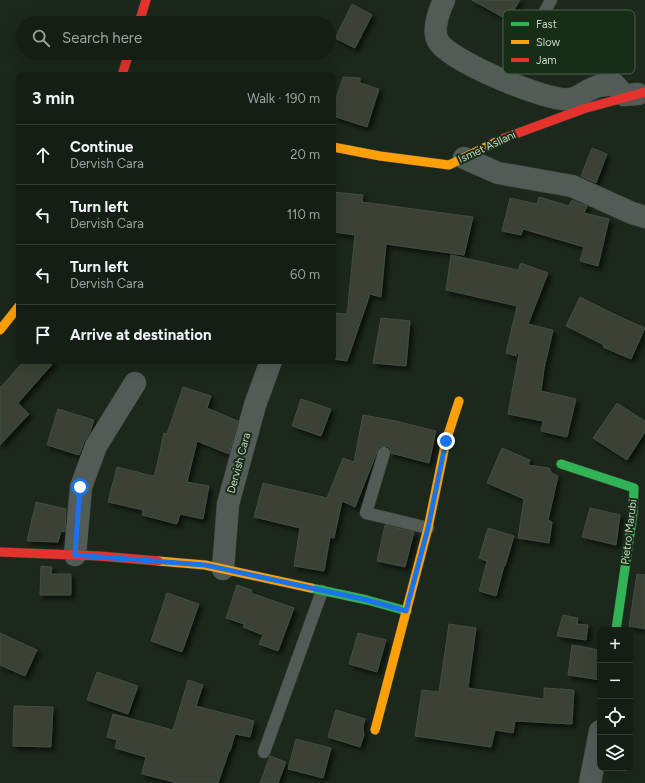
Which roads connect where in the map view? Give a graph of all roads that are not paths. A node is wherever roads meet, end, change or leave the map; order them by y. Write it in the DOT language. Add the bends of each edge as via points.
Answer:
graph roads {
  1 [pos="146,0"];
  2 [pos="444,0"];
  3 [pos="550,0"];
  4 [pos="545,10"];
  5 [pos="140,16"];
  6 [pos="127,60"];
  7 [pos="123,72"];
  8 [pos="512,74"];
  9 [pos="508,82"];
  10 [pos="641,93"];
  11 [pos="336,148"];
  12 [pos="464,158"];
  13 [pos="645,217"];
  14 [pos="16,310"];
  15 [pos="0,329"];
  16 [pos="270,364"];
  17 [pos="135,383"];
  18 [pos="459,401"];
  19 [pos="384,453"];
  20 [pos="560,464"];
  21 [pos="428,528"];
  22 [pos="0,552"];
  23 [pos="75,555"];
  24 [pos="223,569"];
  25 [pos="322,591"];
  26 [pos="406,611"];
  27 [pos="616,627"];
  28 [pos="375,730"];
  29 [pos="599,735"];
  30 [pos="264,752"];
  31 [pos="590,783"];
  1 -- 5 [label="street"];
  2 -- 9 [label="street, Ismet Asllani" via="436,22 437,41 448,52"];
  3 -- 4 [label="lane"];
  6 -- 7 [label="street"];
  8 -- 9 [label="lane"];
  9 -- 10 [label="street, Ismet Asllani" via="547,96 570,99 599,86 614,84 624,95"];
  10 -- 12 [label="street, Ismet Asllani" via="583,108 544,122"];
  11 -- 12 [label="street, Ismet Asllani" via="449,165"];
  12 -- 13 [label="street" via="498,173 572,186"];
  14 -- 15 [label="street"];
  16 -- 24 [label="street, Dervish Cara" via="255,405 228,504"];
  17 -- 23 [label="street" via="96,446 80,487"];
  18 -- 21 [label="street" via="446,441"];
  19 -- 21 [label="lane" via="366,513"];
  20 -- 27 [label="street, Pietro Marubi" via="634,488 633,513"];
  21 -- 26 [label="street"];
  22 -- 23 [label="street"];
  23 -- 24 [label="street" via="205,565"];
  24 -- 25 [label="street"];
  25 -- 26 [label="street"];
  25 -- 30 [label="lane"];
  26 -- 28 [label="street"];
  29 -- 31 [label="street"];
}
